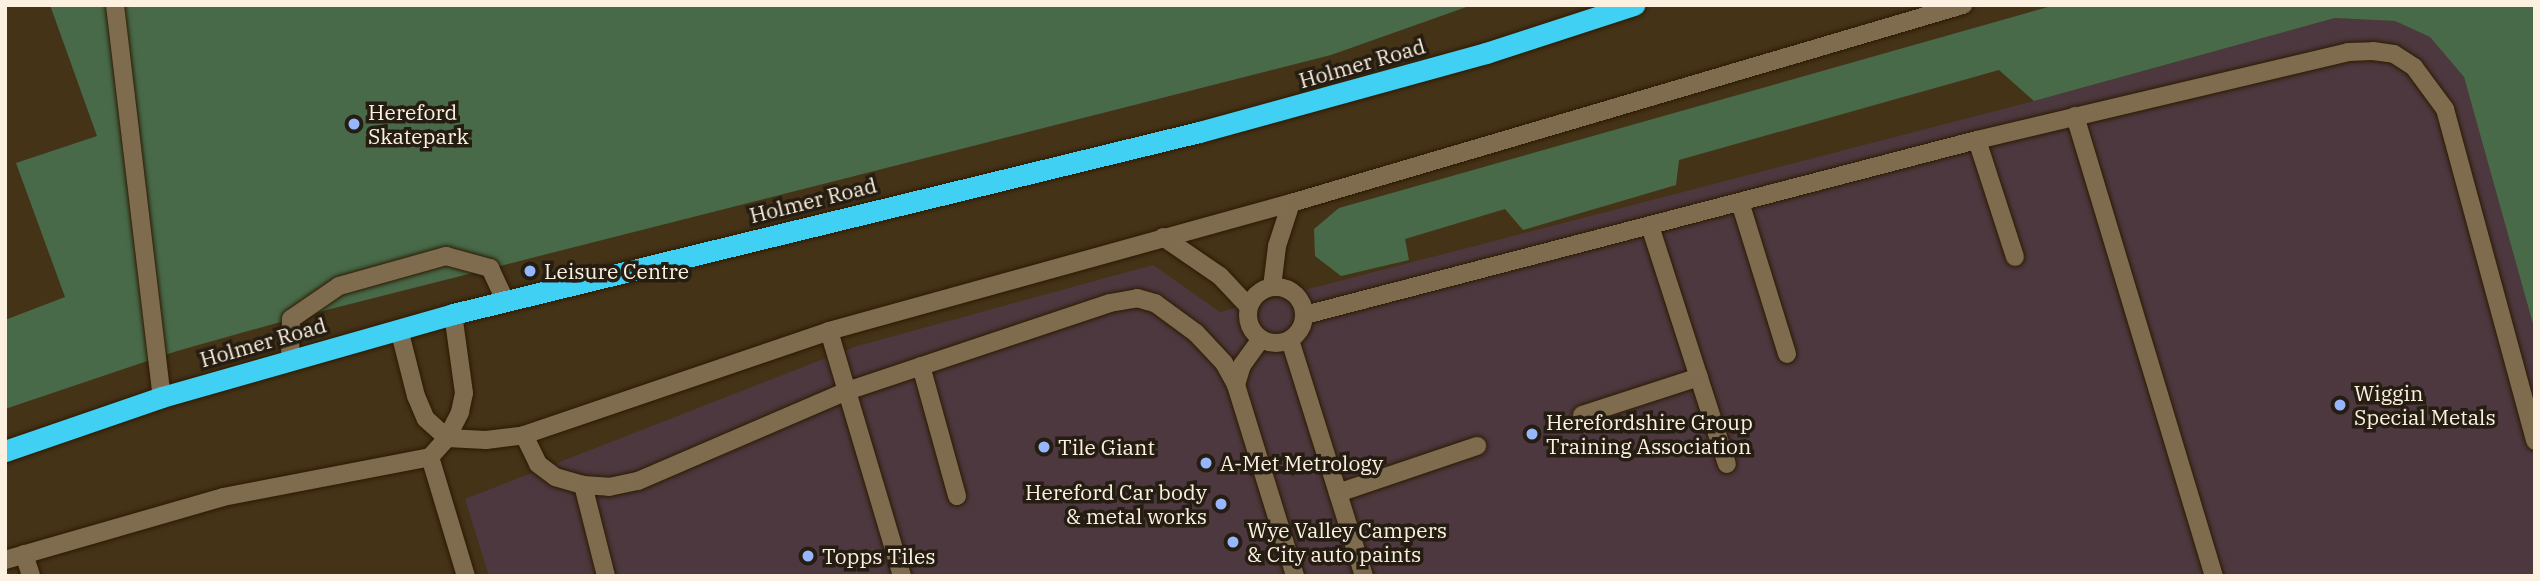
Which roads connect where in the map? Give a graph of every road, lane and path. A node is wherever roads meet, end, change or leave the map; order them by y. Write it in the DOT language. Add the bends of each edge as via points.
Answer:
graph roads {
  1 [pos="115,5"];
  2 [pos="1634,5"];
  3 [pos="1963,5"];
  4 [pos="2075,116"];
  5 [pos="1977,140"];
  6 [pos="1740,202"];
  7 [pos="1291,203"];
  8 [pos="1650,226"];
  9 [pos="1163,237"];
  10 [pos="2015,257"];
  11 [pos="1272,287"];
  12 [pos="505,300"];
  13 [pos="1249,307"];
  14 [pos="453,314"];
  15 [pos="1305,315"];
  16 [pos="399,329"];
  17 [pos="829,331"];
  18 [pos="1261,339"];
  19 [pos="1290,340"];
  20 [pos="1787,354"];
  21 [pos="290,359"];
  22 [pos="921,366"];
  23 [pos="1699,377"];
  24 [pos="1236,385"];
  25 [pos="847,391"];
  26 [pos="162,397"];
  27 [pos="1582,415"];
  28 [pos="524,435"];
  29 [pos="447,438"];
  30 [pos="2535,441"];
  31 [pos="1477,446"];
  32 [pos="5,451"];
  33 [pos="430,457"];
  34 [pos="1727,464"];
  35 [pos="583,485"];
  36 [pos="1338,493"];
  37 [pos="957,496"];
  38 [pos="24,554"];
  39 [pos="5,560"];
  40 [pos="31,576"];
  41 [pos="466,576"];
  42 [pos="606,576"];
  43 [pos="902,576"];
  44 [pos="1295,576"];
  45 [pos="1364,576"];
  46 [pos="2214,576"];
  1 -- 26 [label="street"];
  2 -- 12 [label="highway, Holmer Road" via="1486,53 1199,132"];
  3 -- 7 [label="street"];
  4 -- 5 [label="street"];
  4 -- 30 [label="street" via="2348,52 2394,54 2414,67 2445,109"];
  4 -- 46 [label="street"];
  5 -- 6 [label="street"];
  5 -- 10 [label="street"];
  6 -- 8 [label="street"];
  6 -- 20 [label="street"];
  7 -- 9 [label="street"];
  7 -- 11 [label="street" via="1277,246"];
  8 -- 15 [label="street"];
  8 -- 23 [label="street"];
  9 -- 13 [label="street" via="1220,276"];
  9 -- 17 [label="street"];
  11 -- 13 [label="street" via="1253,298"];
  11 -- 15 [label="street" via="1295,293"];
  12 -- 14 [label="highway, Holmer Road"];
  12 -- 21 [label="street" via="490,268 446,256 339,286 291,319"];
  13 -- 18 [label="street" via="1250,326"];
  14 -- 16 [label="highway, Holmer Road"];
  14 -- 29 [label="street" via="464,393"];
  15 -- 19 [label="street"];
  16 -- 21 [label="highway, Holmer Road"];
  16 -- 29 [label="street" via="426,419"];
  17 -- 25 [label="street"];
  17 -- 28 [label="street"];
  18 -- 19 [label="street" via="1273,344"];
  18 -- 24 [label="street" via="1242,365"];
  19 -- 36 [label="street"];
  21 -- 26 [label="highway, Holmer Road"];
  22 -- 24 [label="street" via="1137,298 1155,303 1196,333"];
  22 -- 25 [label="street"];
  22 -- 37 [label="street"];
  23 -- 27 [label="street"];
  23 -- 34 [label="street"];
  24 -- 44 [label="street"];
  25 -- 35 [label="street" via="638,481 609,487"];
  25 -- 43 [label="street"];
  26 -- 32 [label="highway, Holmer Road"];
  28 -- 29 [label="street" via="486,440"];
  28 -- 35 [label="street" via="538,464 555,477"];
  29 -- 33 [label="street"];
  31 -- 36 [label="street"];
  33 -- 38 [label="street" via="223,497"];
  33 -- 41 [label="street"];
  35 -- 42 [label="street"];
  36 -- 45 [label="street"];
  38 -- 39 [label="street"];
  38 -- 40 [label="street"];
}
